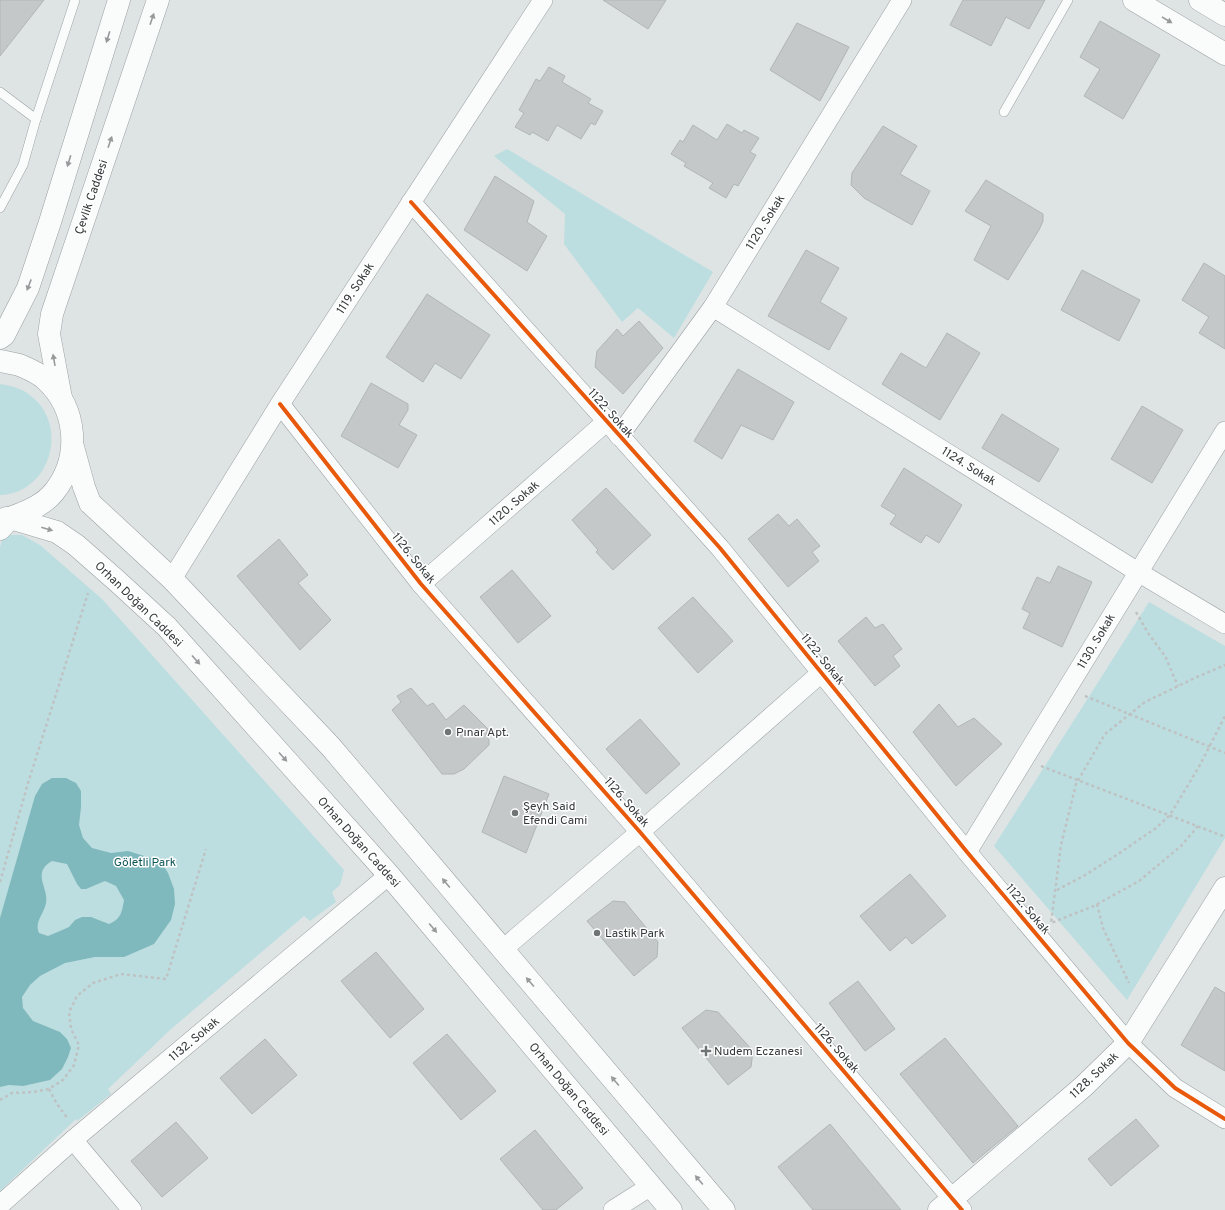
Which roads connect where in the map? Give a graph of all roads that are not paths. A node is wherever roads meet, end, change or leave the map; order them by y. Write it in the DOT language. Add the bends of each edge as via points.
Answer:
graph roads {
  1 [pos="75,0"];
  2 [pos="119,0"];
  3 [pos="158,0"];
  4 [pos="543,0"];
  5 [pos="902,0"];
  6 [pos="1068,0"];
  7 [pos="1134,0"];
  8 [pos="1200,0"];
  9 [pos="1225,15"];
  10 [pos="1225,54"];
  11 [pos="0,92"];
  12 [pos="1004,112"];
  13 [pos="36,119"];
  14 [pos="411,202"];
  15 [pos="0,208"];
  16 [pos="713,307"];
  17 [pos="0,338"];
  18 [pos="0,361"];
  19 [pos="61,398"];
  20 [pos="280,404"];
  21 [pos="613,429"];
  22 [pos="1225,431"];
  23 [pos="73,447"];
  24 [pos="3,522"];
  25 [pos="1138,572"];
  26 [pos="172,579"];
  27 [pos="422,584"];
  28 [pos="1225,624"];
  29 [pos="821,673"];
  30 [pos="640,832"];
  31 [pos="967,852"];
  32 [pos="389,875"];
  33 [pos="1225,888"];
  34 [pos="502,950"];
  35 [pos="1128,1043"];
  36 [pos="1225,1119"];
  37 [pos="76,1137"];
  38 [pos="651,1186"];
  39 [pos="0,1205"];
  40 [pos="952,1206"];
  41 [pos="132,1210"];
  42 [pos="613,1210"];
  43 [pos="671,1210"];
  44 [pos="724,1210"];
  1 -- 13 [label="lane"];
  2 -- 17 [label="main road, one-way" via="28,288"];
  19 -- 3 [label="main road, Çevlik Caddesi, one-way" via="49,334 52,314"];
  4 -- 14 [label="street, 1119. Sokak"];
  5 -- 16 [label="street, 1120. Sokak"];
  6 -- 12 [label="lane"];
  7 -- 10 [label="main road, one-way"];
  8 -- 9 [label="main road"];
  11 -- 13 [label="lane"];
  13 -- 15 [label="lane" via="23,165"];
  14 -- 20 [label="street, 1119. Sokak"];
  14 -- 21 [label="street, 1122. Sokak"];
  16 -- 21 [label="street, 1120. Sokak"];
  16 -- 25 [label="street, 1124. Sokak"];
  18 -- 19 [label="main road" via="22,366 44,379"];
  19 -- 23 [label="main road" via="71,422"];
  20 -- 26 [label="street, 1119. Sokak"];
  20 -- 27 [label="street, 1126. Sokak"];
  21 -- 27 [label="street, 1120. Sokak"];
  21 -- 29 [label="street, 1122. Sokak" via="720,548"];
  22 -- 25 [label="street, 1130. Sokak"];
  23 -- 24 [label="main road" via="67,472 53,493 34,509"];
  23 -- 26 [label="main road" via="90,503"];
  24 -- 32 [label="main road, Orhan Doğan Caddesi, one-way" via="56,532 76,545 117,581 167,627"];
  25 -- 28 [label="street, 1124. Sokak"];
  25 -- 31 [label="street, 1130. Sokak"];
  34 -- 26 [label="main road, one-way" via="331,747"];
  27 -- 30 [label="street, 1126. Sokak"];
  29 -- 30 [label="street, 1126. Sokak"];
  29 -- 31 [label="street, 1122. Sokak"];
  30 -- 34 [label="street, 1126. Sokak"];
  30 -- 40 [label="street, 1126. Sokak"];
  31 -- 35 [label="street, 1122. Sokak"];
  32 -- 37 [label="street, 1132. Sokak"];
  32 -- 38 [label="main road, Orhan Doğan Caddesi, one-way"];
  33 -- 35 [label="main road, 1128. Sokak"];
  44 -- 34 [label="main road, one-way"];
  35 -- 36 [label="street, 1122. Sokak" via="1175,1088"];
  35 -- 40 [label="main road, 1128. Sokak"];
  37 -- 39 [label="street, 1132. Sokak"];
  37 -- 41 [label="street"];
  38 -- 42 [label="street"];
  38 -- 43 [label="main road, Orhan Doğan Caddesi"];
}
